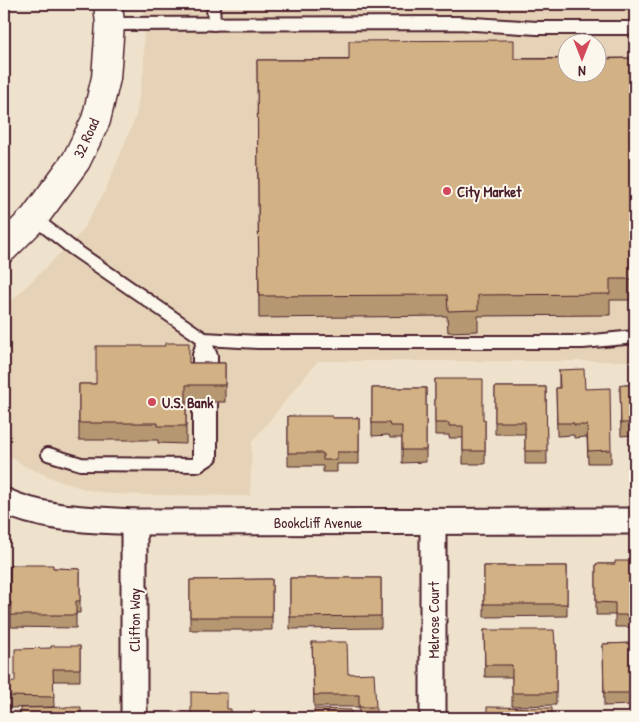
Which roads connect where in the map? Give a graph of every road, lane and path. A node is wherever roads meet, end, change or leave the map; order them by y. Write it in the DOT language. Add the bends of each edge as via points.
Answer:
graph roads {
  1 [pos="213,4"];
  2 [pos="109,14"];
  3 [pos="214,24"];
  4 [pos="635,28"];
  5 [pos="34,218"];
  6 [pos="4,248"];
  7 [pos="635,337"];
  8 [pos="204,339"];
  9 [pos="205,381"];
  10 [pos="205,402"];
  11 [pos="48,454"];
  12 [pos="4,501"];
  13 [pos="134,522"];
  14 [pos="433,522"];
  15 [pos="635,522"];
  16 [pos="134,718"];
  17 [pos="433,718"];
  1 -- 3 [label="lane"];
  2 -- 3 [label="lane"];
  2 -- 5 [label="street, 32 Road" via="106,78 96,120 76,161"];
  3 -- 4 [label="lane"];
  5 -- 6 [label="street, 32 Road"];
  5 -- 8 [label="lane"];
  7 -- 8 [label="lane" via="583,342 258,342"];
  8 -- 9 [label="lane" via="199,355"];
  10 -- 11 [label="lane" via="211,457 199,465 81,464"];
  12 -- 13 [label="street, Bookcliff Avenue" via="35,512 65,517"];
  13 -- 14 [label="street, Bookcliff Avenue"];
  13 -- 16 [label="street, Clifton Way"];
  14 -- 15 [label="street, Bookcliff Avenue"];
  14 -- 17 [label="street, Melrose Court"];
}
